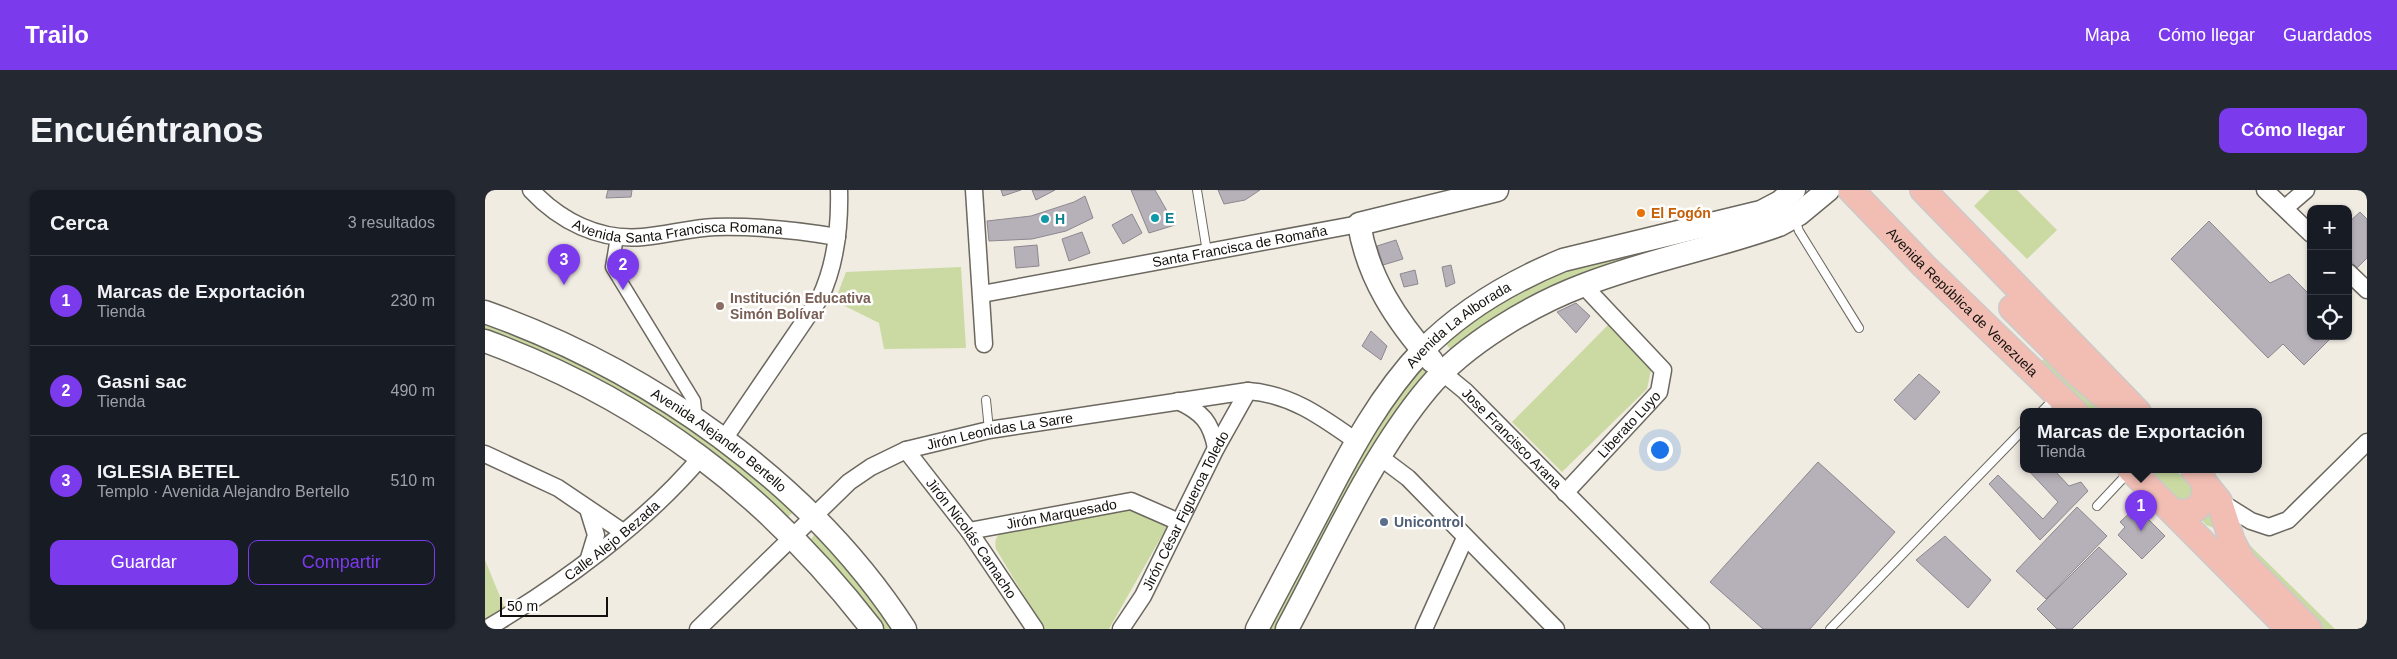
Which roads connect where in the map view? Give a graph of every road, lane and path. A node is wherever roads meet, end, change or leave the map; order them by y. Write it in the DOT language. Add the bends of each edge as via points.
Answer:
graph roads {
  1 [pos="531,190"];
  2 [pos="839,190"];
  3 [pos="975,190"];
  4 [pos="1197,190"];
  5 [pos="1497,190"];
  6 [pos="1794,190"];
  7 [pos="1827,190"];
  8 [pos="1851,190"];
  9 [pos="1923,190"];
  10 [pos="2265,190"];
  11 [pos="2306,190"];
  12 [pos="2285,208"];
  13 [pos="1794,217"];
  14 [pos="1359,224"];
  15 [pos="2307,230"];
  16 [pos="617,237"];
  17 [pos="837,237"];
  18 [pos="1207,252"];
  19 [pos="2352,275"];
  20 [pos="1583,285"];
  21 [pos="2365,285"];
  22 [pos="982,294"];
  23 [pos="2015,297"];
  24 [pos="1968,308"];
  25 [pos="485,312"];
  26 [pos="1859,328"];
  27 [pos="485,341"];
  28 [pos="2047,343"];
  29 [pos="983,344"];
  30 [pos="1423,350"];
  31 [pos="2026,364"];
  32 [pos="1443,373"];
  33 [pos="1248,391"];
  34 [pos="986,400"];
  35 [pos="1178,401"];
  36 [pos="2058,407"];
  37 [pos="2122,408"];
  38 [pos="2134,408"];
  39 [pos="696,419"];
  40 [pos="989,430"];
  41 [pos="2020,433"];
  42 [pos="724,439"];
  43 [pos="1356,441"];
  44 [pos="2367,442"];
  45 [pos="1216,448"];
  46 [pos="906,450"];
  47 [pos="485,454"];
  48 [pos="701,457"];
  49 [pos="1380,457"];
  50 [pos="2128,473"];
  51 [pos="2134,473"];
  52 [pos="2198,475"];
  53 [pos="1565,493"];
  54 [pos="2219,501"];
  55 [pos="2097,506"];
  56 [pos="589,509"];
  57 [pos="2172,512"];
  58 [pos="812,517"];
  59 [pos="1179,522"];
  60 [pos="969,531"];
  61 [pos="623,532"];
  62 [pos="793,536"];
  63 [pos="1465,538"];
  64 [pos="589,558"];
  65 [pos="706,626"];
  66 [pos="486,629"];
  67 [pos="872,629"];
  68 [pos="905,629"];
  69 [pos="1035,629"];
  70 [pos="1121,629"];
  71 [pos="1257,629"];
  72 [pos="1287,629"];
  73 [pos="1424,629"];
  74 [pos="1556,629"];
  75 [pos="1701,629"];
  76 [pos="1830,629"];
  77 [pos="2289,629"];
  78 [pos="2309,629"];
  1 -- 16 [label="street, Avenida Santa Francisca Romana" via="548,208 565,219 586,229"];
  2 -- 17 [label="street"];
  3 -- 22 [label="street"];
  4 -- 18 [label="lane"];
  5 -- 14 [label="main road, Santa Francisca de Romaña"];
  6 -- 30 [label="main road, Avenida La Alborada" via="1761,212 1563,260 1533,272 1483,302"];
  7 -- 13 [label="main road, Avenida La Alborada"];
  8 -- 24 [label="main road, Avenida República de Venezuela"];
  9 -- 23 [label="main road"];
  10 -- 12 [label="street"];
  11 -- 12 [label="street"];
  12 -- 15 [label="street"];
  13 -- 20 [label="main road, Avenida La Alborada" via="1767,229"];
  13 -- 26 [label="lane" via="1799,231"];
  14 -- 18 [label="street, Santa Francisca de Romaña"];
  14 -- 30 [label="main road, Jose Francisco Arana" via="1364,253 1387,301"];
  16 -- 17 [label="street, Avenida Santa Francisca Romana" via="642,237 712,227 748,227"];
  16 -- 39 [label="street" via="613,267 694,401"];
  17 -- 42 [label="street" via="830,276 820,298"];
  18 -- 22 [label="street, Santa Francisca de Romaña"];
  19 -- 21 [label="street"];
  20 -- 32 [label="main road, Avenida La Alborada" via="1549,300 1483,339"];
  20 -- 53 [label="street, Liberato Luyo" via="1663,370 1659,392"];
  22 -- 29 [label="street"];
  23 -- 24 [label="main road" via="2000,314"];
  23 -- 28 [label="main road"];
  23 -- 38 [label="main road"];
  24 -- 31 [label="main road, Avenida República de Venezuela"];
  25 -- 39 [label="main road, Avenida Alejandro Bertello" via="591,357"];
  27 -- 48 [label="main road, Avenida Alejandro Bertello" via="602,393"];
  28 -- 31 [label="main road" via="2033,341 2028,344 2024,357"];
  28 -- 37 [label="main road" via="2095,390"];
  30 -- 32 [label="main road, Jose Francisco Arana"];
  30 -- 43 [label="main road, Avenida La Alborada"];
  31 -- 36 [label="main road, Avenida República de Venezuela"];
  32 -- 49 [label="main road, Avenida La Alborada" via="1416,404"];
  32 -- 53 [label="street, Jose Francisco Arana" via="1465,391"];
  33 -- 35 [label="street, Jirón Leonidas La Sarre"];
  33 -- 43 [label="street, Jirón Leonidas La Sarre" via="1267,392 1306,407"];
  33 -- 45 [label="street, Jirón César Figueroa Toledo"];
  34 -- 40 [label="lane"];
  35 -- 40 [label="street, Jirón Leonidas La Sarre"];
  35 -- 45 [label="street" via="1205,418 1213,432"];
  39 -- 42 [label="main road, Avenida Alejandro Bertello"];
  40 -- 46 [label="street, Jirón Leonidas La Sarre"];
  41 -- 76 [label="lane"];
  42 -- 58 [label="main road, Avenida Alejandro Bertello"];
  43 -- 71 [label="main road, Avenida La Alborada"];
  44 -- 54 [label="street" via="2288,520 2269,527 2251,521"];
  45 -- 59 [label="street, Jirón César Figueroa Toledo"];
  46 -- 58 [label="street, Jirón Leonidas La Sarre" via="849,482"];
  46 -- 60 [label="street, Jirón Nicolás Camacho"];
  47 -- 56 [label="street" via="558,488"];
  48 -- 61 [label="street, Calle Alejo Bezada" via="683,479"];
  48 -- 62 [label="main road, Avenida Alejandro Bertello"];
  49 -- 63 [label="street" via="1408,478"];
  49 -- 72 [label="main road, Avenida La Alborada"];
  50 -- 55 [label="lane"];
  51 -- 57 [label="main road"];
  52 -- 54 [label="main road"];
  52 -- 57 [label="main road" via="2206,489 2205,499 2191,512"];
  53 -- 75 [label="street, Jose Francisco Arana"];
  54 -- 78 [label="main road" via="2234,546 2243,562"];
  56 -- 61 [label="street"];
  56 -- 64 [label="street" via="596,535"];
  57 -- 77 [label="main road"];
  58 -- 62 [label="street, Jirón Leonidas La Sarre"];
  58 -- 68 [label="main road, Avenida Alejandro Bertello" via="868,579"];
  59 -- 60 [label="street, Jirón Marquesado" via="1131,501"];
  59 -- 70 [label="street, Jirón César Figueroa Toledo" via="1143,596"];
  60 -- 69 [label="street, Jirón Nicolás Camacho"];
  61 -- 64 [label="street, Calle Alejo Bezada"];
  62 -- 65 [label="street, Jirón Leonidas La Sarre"];
  62 -- 67 [label="main road, Avenida Alejandro Bertello"];
  63 -- 73 [label="street"];
  63 -- 74 [label="street"];
  64 -- 66 [label="street, Calle Alejo Bezada"];
}
